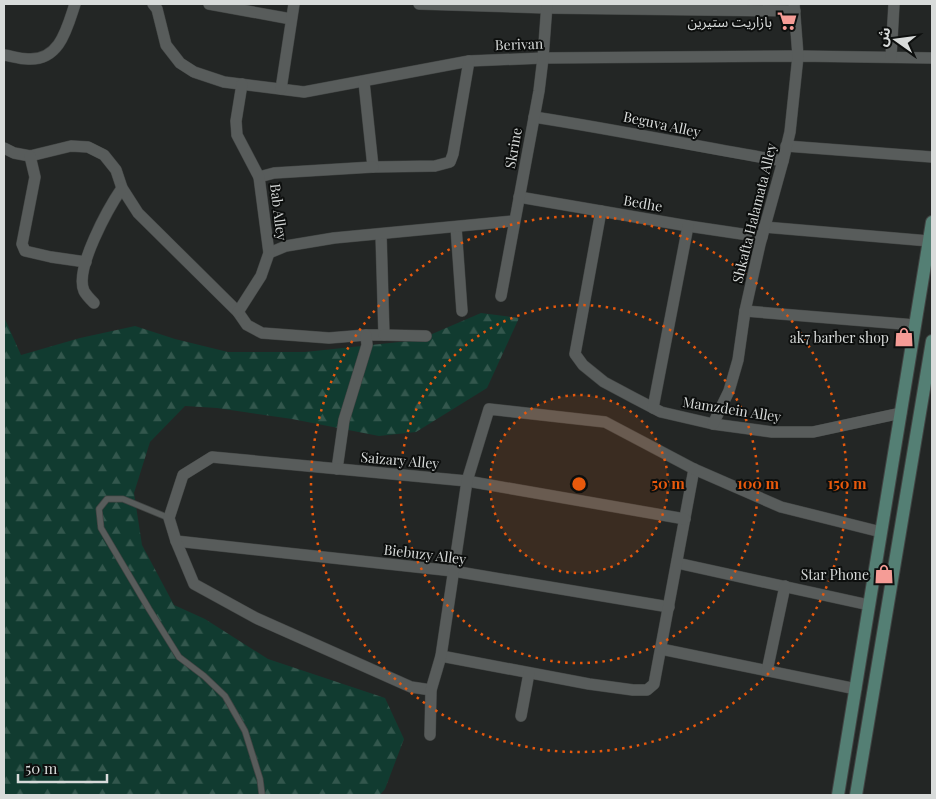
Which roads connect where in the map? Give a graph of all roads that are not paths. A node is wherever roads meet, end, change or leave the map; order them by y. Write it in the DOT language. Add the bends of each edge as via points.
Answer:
graph roads {
  1 [pos="75,4"];
  2 [pos="153,4"];
  3 [pos="209,4"];
  4 [pos="294,4"];
  5 [pos="419,4"];
  6 [pos="894,4"];
  7 [pos="547,6"];
  8 [pos="794,7"];
  9 [pos="291,19"];
  10 [pos="4,55"];
  11 [pos="798,56"];
  12 [pos="891,57"];
  13 [pos="543,58"];
  14 [pos="932,58"];
  15 [pos="469,61"];
  16 [pos="364,82"];
  17 [pos="242,84"];
  18 [pos="281,90"];
  19 [pos="534,117"];
  20 [pos="786,146"];
  21 [pos="4,148"];
  22 [pos="30,156"];
  23 [pos="932,157"];
  24 [pos="784,161"];
  25 [pos="373,167"];
  26 [pos="259,177"];
  27 [pos="122,188"];
  28 [pos="520,197"];
  29 [pos="602,211"];
  30 [pos="513,221"];
  31 [pos="932,222"];
  32 [pos="688,226"];
  33 [pos="456,228"];
  34 [pos="763,232"];
  35 [pos="381,234"];
  36 [pos="929,241"];
  37 [pos="269,254"];
  38 [pos="86,262"];
  39 [pos="500,296"];
  40 [pos="94,303"];
  41 [pos="462,311"];
  42 [pos="745,311"];
  43 [pos="238,312"];
  44 [pos="915,325"];
  45 [pos="366,335"];
  46 [pos="384,336"];
  47 [pos="426,336"];
  48 [pos="932,341"];
  49 [pos="928,394"];
  50 [pos="653,408"];
  51 [pos="901,413"];
  52 [pos="713,424"];
  53 [pos="336,469"];
  54 [pos="694,469"];
  55 [pos="467,481"];
  56 [pos="169,518"];
  57 [pos="685,519"];
  58 [pos="882,532"];
  59 [pos="176,541"];
  60 [pos="677,563"];
  61 [pos="453,571"];
  62 [pos="785,586"];
  63 [pos="870,605"];
  64 [pos="669,607"];
  65 [pos="661,648"];
  66 [pos="440,656"];
  67 [pos="767,671"];
  68 [pos="529,673"];
  69 [pos="856,689"];
  70 [pos="431,690"];
  71 [pos="521,716"];
  72 [pos="430,735"];
  73 [pos="262,795"];
  74 [pos="838,795"];
  75 [pos="856,795"];
  1 -- 10 [label="street" via="62,42 47,56 27,59"];
  2 -- 17 [label="street, Berivan" via="166,45 180,63 194,72"];
  3 -- 9 [label="street"];
  4 -- 9 [label="street"];
  5 -- 7 [label="street"];
  6 -- 12 [label="street"];
  7 -- 8 [label="street"];
  7 -- 13 [label="street, Skrine"];
  8 -- 11 [label="street, Shkafta Halamata Alley"];
  9 -- 18 [label="street"];
  11 -- 12 [label="street, Berivan"];
  11 -- 13 [label="street, Berivan"];
  11 -- 20 [label="street, Shkafta Halamata Alley"];
  12 -- 14 [label="street, Berivan"];
  13 -- 15 [label="street, Berivan"];
  13 -- 19 [label="street, Skrine"];
  15 -- 16 [label="street, Berivan"];
  15 -- 25 [label="street" via="450,162 435,166"];
  16 -- 18 [label="street, Berivan" via="304,92"];
  16 -- 25 [label="street"];
  17 -- 18 [label="street, Berivan"];
  17 -- 26 [label="street, Bab Alley" via="236,121 238,135"];
  19 -- 24 [label="street, Beguva Alley"];
  19 -- 28 [label="street, Skrine"];
  20 -- 23 [label="street"];
  20 -- 24 [label="street, Shkafta Halamata Alley"];
  21 -- 22 [label="street"];
  22 -- 27 [label="street" via="71,146 88,147 104,155 116,170"];
  22 -- 38 [label="street" via="35,176 22,244 25,251"];
  24 -- 34 [label="street, Shkafta Halamata Alley"];
  25 -- 26 [label="street" via="274,173"];
  26 -- 37 [label="street, Bab Alley"];
  27 -- 38 [label="street" via="107,210"];
  27 -- 43 [label="street" via="138,213"];
  28 -- 29 [label="street, Bedhe"];
  28 -- 30 [label="street, Skrine"];
  29 -- 32 [label="street, Bedhe"];
  29 -- 50 [label="street, Mamzdein Alley" via="575,354 604,382"];
  30 -- 33 [label="street"];
  30 -- 39 [label="street, Skrine"];
  31 -- 36 [label="street"];
  32 -- 34 [label="street, Bedhe"];
  32 -- 50 [label="street"];
  33 -- 35 [label="street"];
  33 -- 41 [label="street"];
  34 -- 36 [label="street, Bedhe"];
  34 -- 42 [label="street, Shkafta Halamata Alley"];
  35 -- 37 [label="street" via="286,246"];
  35 -- 46 [label="street"];
  36 -- 44 [label="street"];
  37 -- 43 [label="street, Bab Alley" via="261,276"];
  38 -- 40 [label="street" via="82,276 84,291"];
  42 -- 44 [label="street"];
  42 -- 52 [label="street, Shkafta Halamata Alley" via="738,360 729,391"];
  43 -- 45 [label="street" via="247,325 262,333 329,338"];
  44 -- 51 [label="street"];
  45 -- 46 [label="street"];
  45 -- 53 [label="street" via="367,345 344,420"];
  46 -- 47 [label="street"];
  48 -- 49 [label="street"];
  49 -- 75 [label="street"];
  50 -- 52 [label="street, Mamzdein Alley"];
  51 -- 52 [label="street, Mamzdein Alley" via="814,432 772,432"];
  51 -- 58 [label="street"];
  53 -- 55 [label="street, Saizary Alley"];
  53 -- 56 [label="street, Saizary Alley" via="212,457 183,475"];
  54 -- 55 [label="street" via="605,422 489,409"];
  54 -- 57 [label="street"];
  54 -- 58 [label="street" via="781,507"];
  55 -- 57 [label="street, Saizary Alley"];
  55 -- 61 [label="street"];
  56 -- 59 [label="street"];
  56 -- 73 [label="lane" via="123,499 107,499 99,509 101,528 179,657 225,696 245,731"];
  57 -- 60 [label="street"];
  58 -- 63 [label="street"];
  59 -- 61 [label="street, Biebuzy Alley"];
  59 -- 70 [label="street" via="194,584 256,618 411,687"];
  60 -- 62 [label="street"];
  60 -- 64 [label="street"];
  61 -- 64 [label="street, Biebuzy Alley"];
  61 -- 66 [label="street"];
  62 -- 63 [label="street"];
  62 -- 67 [label="street"];
  63 -- 69 [label="street"];
  64 -- 65 [label="street"];
  65 -- 67 [label="street"];
  65 -- 68 [label="street" via="654,684 647,690"];
  66 -- 68 [label="street"];
  66 -- 70 [label="street"];
  67 -- 69 [label="street"];
  68 -- 71 [label="street"];
  69 -- 74 [label="street"];
  70 -- 72 [label="street"];
}
